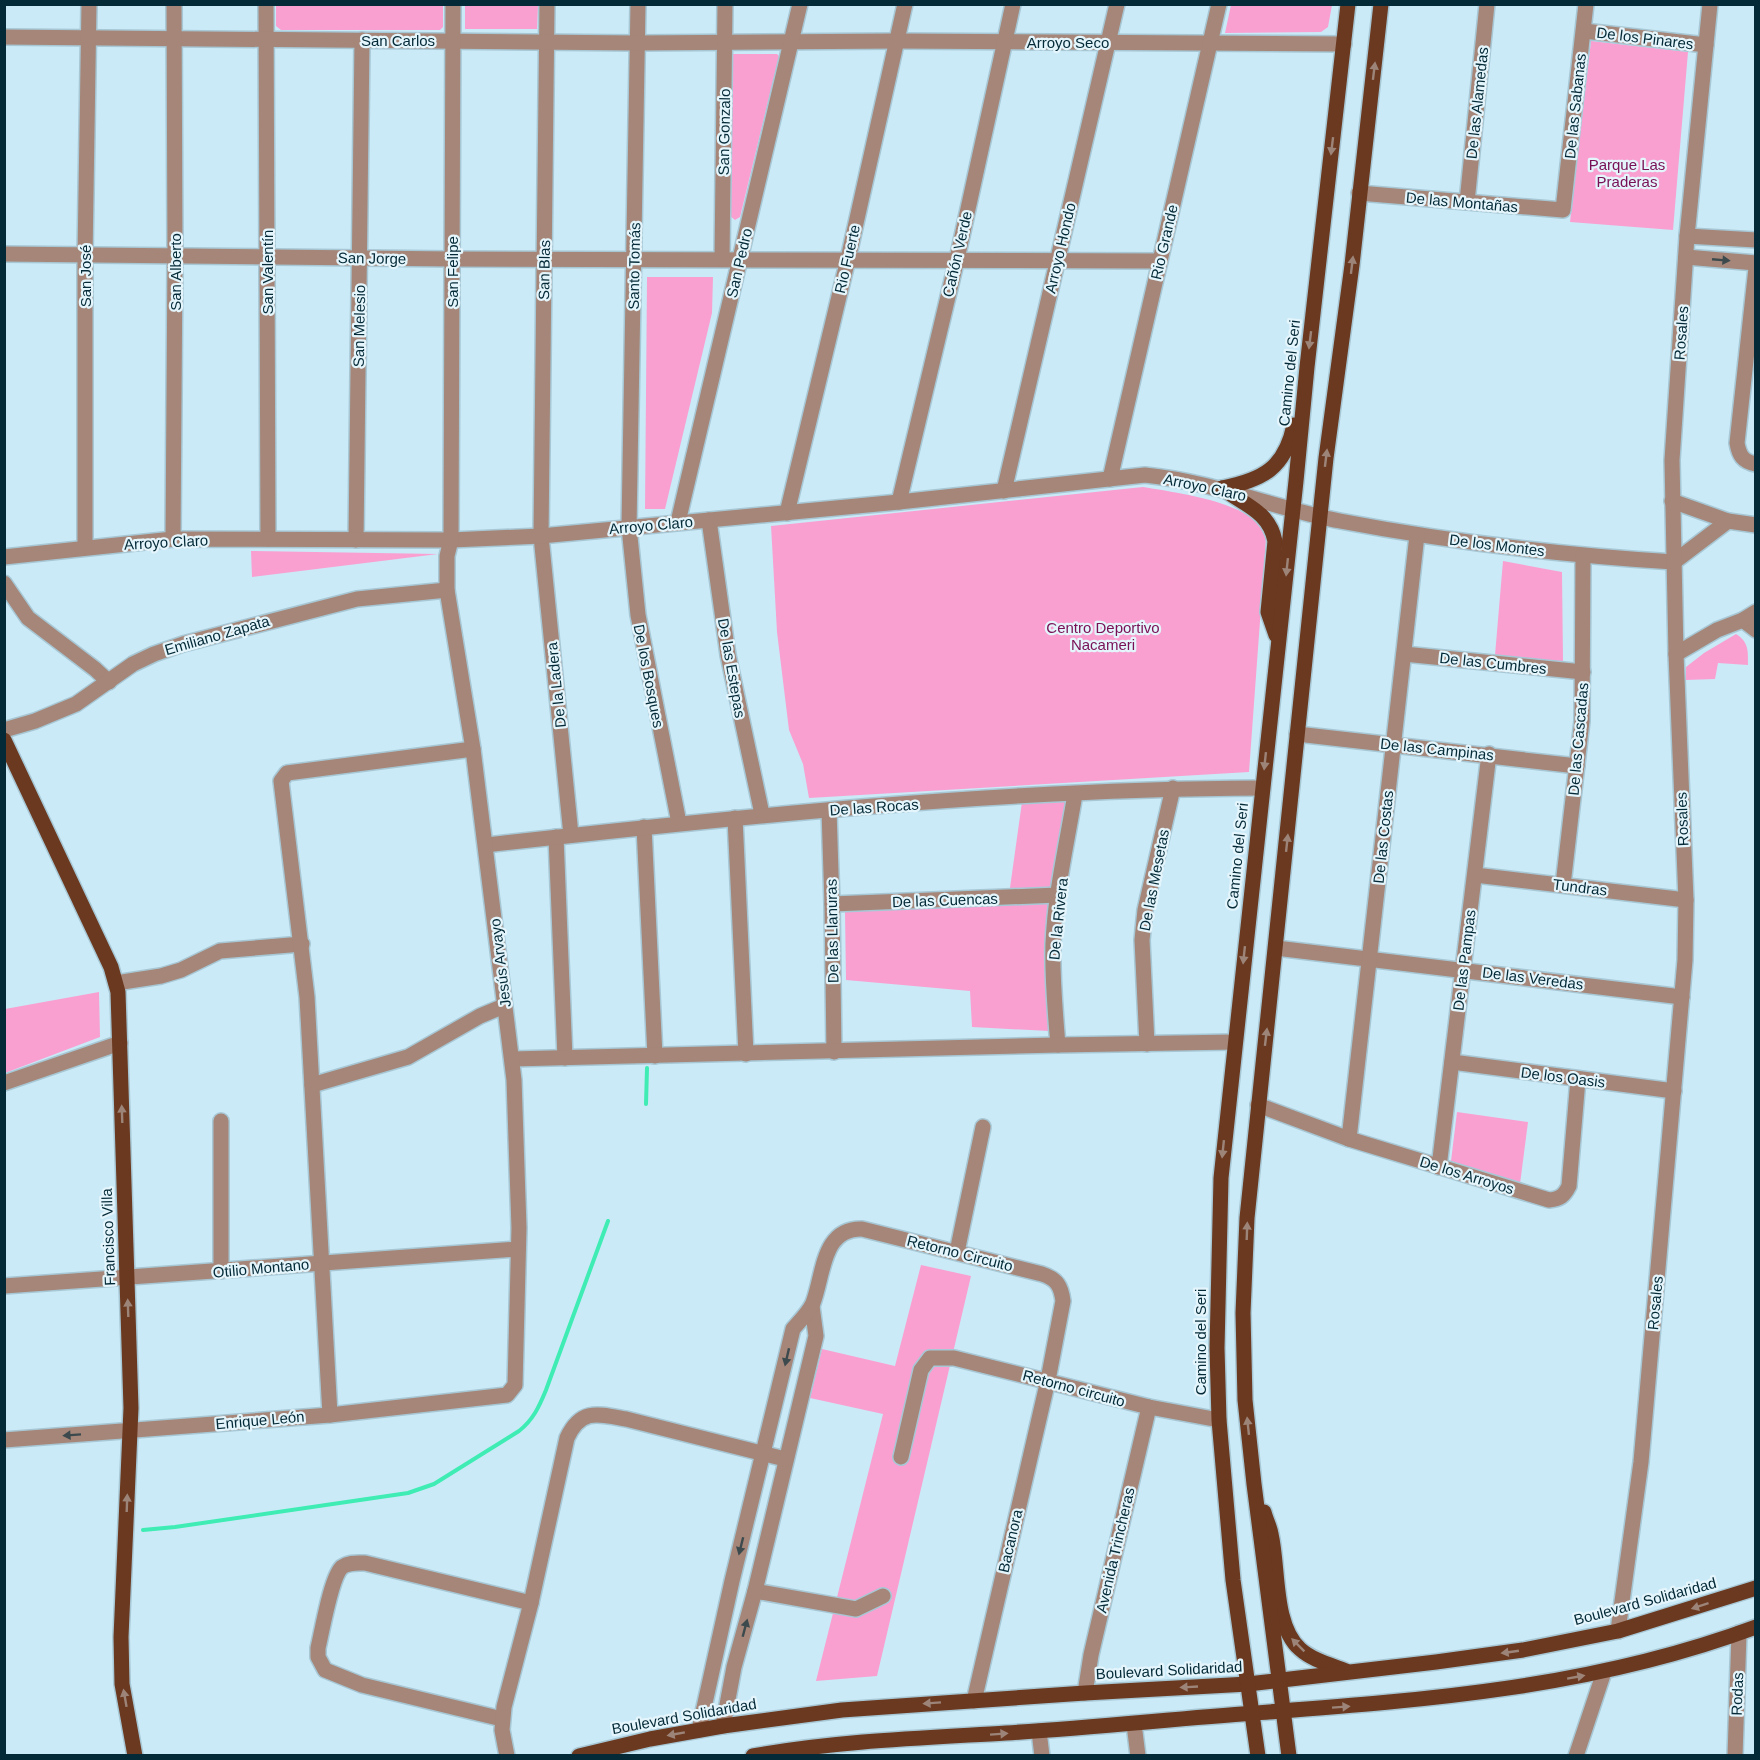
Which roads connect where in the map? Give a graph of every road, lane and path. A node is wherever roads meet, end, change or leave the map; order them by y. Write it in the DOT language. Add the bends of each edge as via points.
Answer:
graph roads {
  1 [pos="89,4"];
  2 [pos="174,4"];
  3 [pos="266,4"];
  4 [pos="453,4"];
  5 [pos="547,4"];
  6 [pos="638,4"];
  7 [pos="725,4"];
  8 [pos="800,4"];
  9 [pos="905,4"];
  10 [pos="1013,4"];
  11 [pos="1117,4"];
  12 [pos="1219,4"];
  13 [pos="1348,4"];
  14 [pos="1381,4"];
  15 [pos="1488,4"];
  16 [pos="1586,4"];
  17 [pos="1710,4"];
  18 [pos="1584,31"];
  19 [pos="4,37"];
  20 [pos="89,38"];
  21 [pos="174,39"];
  22 [pos="265,40"];
  23 [pos="362,40"];
  24 [pos="453,41"];
  25 [pos="547,41"];
  26 [pos="897,41"];
  27 [pos="1005,41"];
  28 [pos="724,42"];
  29 [pos="792,42"];
  30 [pos="1109,42"];
  31 [pos="637,43"];
  32 [pos="1210,43"];
  33 [pos="1344,44"];
  34 [pos="1706,45"];
  35 [pos="1359,193"];
  36 [pos="1467,202"];
  37 [pos="1564,208"];
  38 [pos="1687,236"];
  39 [pos="1755,240"];
  40 [pos="4,254"];
  41 [pos="85,256"];
  42 [pos="175,256"];
  43 [pos="267,257"];
  44 [pos="1686,257"];
  45 [pos="360,258"];
  46 [pos="452,259"];
  47 [pos="544,259"];
  48 [pos="722,259"];
  49 [pos="740,259"];
  50 [pos="848,259"];
  51 [pos="957,259"];
  52 [pos="1058,259"];
  53 [pos="634,260"];
  54 [pos="1160,261"];
  55 [pos="1755,263"];
  56 [pos="1755,268"];
  57 [pos="1306,367"];
  58 [pos="1755,464"];
  59 [pos="1110,479"];
  60 [pos="1222,488"];
  61 [pos="1004,491"];
  62 [pos="1672,501"];
  63 [pos="899,502"];
  64 [pos="1293,509"];
  65 [pos="787,513"];
  66 [pos="1320,516"];
  67 [pos="709,520"];
  68 [pos="1728,521"];
  69 [pos="678,522"];
  70 [pos="1755,525"];
  71 [pos="629,527"];
  72 [pos="1417,534"];
  73 [pos="541,536"];
  74 [pos="172,539"];
  75 [pos="268,539"];
  76 [pos="356,540"];
  77 [pos="451,540"];
  78 [pos="85,547"];
  79 [pos="1583,556"];
  80 [pos="4,558"];
  81 [pos="1674,562"];
  82 [pos="4,583"];
  83 [pos="447,590"];
  84 [pos="1749,616"];
  85 [pos="1755,630"];
  86 [pos="1278,642"];
  87 [pos="1404,654"];
  88 [pos="1676,654"];
  89 [pos="1583,672"];
  90 [pos="108,682"];
  91 [pos="4,730"];
  92 [pos="1298,734"];
  93 [pos="4,740"];
  94 [pos="1394,744"];
  95 [pos="473,749"];
  96 [pos="1490,754"];
  97 [pos="1577,766"];
  98 [pos="1262,788"];
  99 [pos="1173,789"];
  100 [pos="1076,794"];
  101 [pos="829,810"];
  102 [pos="762,814"];
  103 [pos="735,818"];
  104 [pos="679,823"];
  105 [pos="644,827"];
  106 [pos="564,836"];
  107 [pos="486,845"];
  108 [pos="1475,875"];
  109 [pos="1563,885"];
  110 [pos="1058,895"];
  111 [pos="1686,900"];
  112 [pos="832,904"];
  113 [pos="302,944"];
  114 [pos="1276,948"];
  115 [pos="1370,959"];
  116 [pos="1463,970"];
  117 [pos="116,983"];
  118 [pos="1682,997"];
  119 [pos="504,1006"];
  120 [pos="1234,1042"];
  121 [pos="120,1043"];
  122 [pos="1147,1044"];
  123 [pos="1058,1045"];
  124 [pos="834,1052"];
  125 [pos="746,1054"];
  126 [pos="655,1056"];
  127 [pos="565,1058"];
  128 [pos="512,1059"];
  129 [pos="1452,1062"];
  130 [pos="1578,1079"];
  131 [pos="4,1083"];
  132 [pos="312,1085"];
  133 [pos="1674,1091"];
  134 [pos="1258,1105"];
  135 [pos="221,1121"];
  136 [pos="983,1127"];
  137 [pos="1349,1139"];
  138 [pos="1439,1167"];
  139 [pos="519,1249"];
  140 [pos="957,1252"];
  141 [pos="321,1263"];
  142 [pos="221,1271"];
  143 [pos="127,1276"];
  144 [pos="4,1286"];
  145 [pos="812,1306"];
  146 [pos="1048,1380"];
  147 [pos="513,1389"];
  148 [pos="1149,1407"];
  149 [pos="330,1415"];
  150 [pos="1219,1420"];
  151 [pos="131,1431"];
  152 [pos="4,1440"];
  153 [pos="764,1454"];
  154 [pos="901,1456"];
  155 [pos="785,1459"];
  156 [pos="1254,1484"];
  157 [pos="1755,1588"];
  158 [pos="755,1591"];
  159 [pos="883,1596"];
  160 [pos="531,1603"];
  161 [pos="1755,1627"];
  162 [pos="1618,1631"];
  163 [pos="1739,1633"];
  164 [pos="713,1664"];
  165 [pos="734,1667"];
  166 [pos="1349,1672"];
  167 [pos="1604,1672"];
  168 [pos="1280,1680"];
  169 [pos="1248,1683"];
  170 [pos="1085,1693"];
  171 [pos="974,1701"];
  172 [pos="1283,1711"];
  173 [pos="1252,1713"];
  174 [pos="502,1719"];
  175 [pos="1134,1724"];
  176 [pos="723,1726"];
  177 [pos="699,1730"];
  178 [pos="1039,1731"];
  179 [pos="857,1750"];
  180 [pos="825,1751"];
  181 [pos="135,1755"];
  182 [pos="507,1755"];
  183 [pos="579,1755"];
  184 [pos="753,1755"];
  185 [pos="1042,1755"];
  186 [pos="1138,1755"];
  187 [pos="1258,1755"];
  188 [pos="1289,1755"];
  189 [pos="1576,1755"];
  190 [pos="1735,1755"];
  1 -- 20 [label="street, San José"];
  2 -- 21 [label="street, San Alberto"];
  3 -- 22 [label="street, San Valentín"];
  4 -- 24 [label="street, San Felipe"];
  5 -- 25 [label="street, San Blas"];
  6 -- 31 [label="street, Santo Tomás"];
  7 -- 28 [label="street, San Gonzalo"];
  8 -- 29 [label="street, San Pedro"];
  9 -- 26 [label="street, Rio Fuerte"];
  10 -- 27 [label="street, Cañón Verde"];
  11 -- 30 [label="street, Arroyo Hondo"];
  12 -- 32 [label="street, Rio Grande"];
  13 -- 33 [label="main road, Camino del Seri"];
  35 -- 14 [label="main road, one-way"];
  15 -- 36 [label="street, De las Alamedas"];
  16 -- 18 [label="street, De las Sabanas"];
  17 -- 34 [label="street, Rosales"];
  18 -- 34 [label="street, De los Pinares"];
  18 -- 37 [label="street, De las Sabanas"];
  19 -- 20 [label="street, San Carlos"];
  20 -- 21 [label="street, San Carlos"];
  20 -- 41 [label="street, San José"];
  21 -- 22 [label="street, San Carlos"];
  21 -- 42 [label="street, San Alberto"];
  22 -- 23 [label="street, San Carlos"];
  22 -- 43 [label="street, San Valentín"];
  23 -- 24 [label="street, San Carlos"];
  23 -- 45 [label="street, San Melesio"];
  24 -- 25 [label="street, San Carlos"];
  24 -- 46 [label="street, San Felipe"];
  25 -- 31 [label="street, San Carlos"];
  25 -- 47 [label="street, San Blas"];
  26 -- 27 [label="street, Arroyo Seco"];
  26 -- 29 [label="street, Arroyo Seco"];
  26 -- 50 [label="street, Rio Fuerte"];
  27 -- 30 [label="street, Arroyo Seco"];
  27 -- 51 [label="street, Cañón Verde"];
  28 -- 29 [label="street, San Carlos"];
  28 -- 31 [label="street, San Carlos"];
  28 -- 48 [label="street, San Gonzalo"];
  29 -- 49 [label="street, San Pedro"];
  30 -- 32 [label="street, Arroyo Seco"];
  30 -- 52 [label="street, Arroyo Hondo"];
  31 -- 53 [label="street, Santo Tomás"];
  32 -- 33 [label="street, Arroyo Seco"];
  32 -- 54 [label="street, Rio Grande"];
  33 -- 57 [label="main road, Camino del Seri, one-way"];
  34 -- 38 [label="street, Rosales"];
  35 -- 36 [label="street, De las Montañas"];
  66 -- 35 [label="main road, one-way"];
  36 -- 37 [label="street, De las Montañas"];
  38 -- 39 [label="street"];
  38 -- 44 [label="street, Rosales"];
  40 -- 41 [label="street, San Jorge"];
  41 -- 42 [label="street, San Jorge"];
  41 -- 78 [label="street, San José"];
  42 -- 43 [label="street, San Jorge"];
  42 -- 74 [label="street, San Alberto"];
  43 -- 45 [label="street, San Jorge"];
  43 -- 75 [label="street, San Valentín"];
  44 -- 55 [label="street, one-way"];
  44 -- 62 [label="street, Rosales"];
  45 -- 46 [label="street, San Jorge"];
  45 -- 76 [label="street, San Melesio"];
  46 -- 47 [label="street, San Jorge"];
  46 -- 77 [label="street, San Felipe"];
  47 -- 53 [label="street, San Jorge"];
  47 -- 73 [label="street, San Blas"];
  48 -- 49 [label="street, San Jorge"];
  48 -- 53 [label="street, San Jorge"];
  49 -- 50 [label="street, San Jorge"];
  49 -- 69 [label="street, San Pedro"];
  50 -- 51 [label="street, San Jorge"];
  50 -- 65 [label="street, Rio Fuerte"];
  51 -- 52 [label="street, San Jorge"];
  51 -- 63 [label="street, Cañón Verde"];
  52 -- 54 [label="street, San Jorge"];
  52 -- 61 [label="street, Arroyo Hondo"];
  53 -- 71 [label="street, Santo Tomás"];
  54 -- 59 [label="street, Rio Grande"];
  56 -- 58 [label="street" via="1737,443 1741,457"];
  57 -- 60 [label="main road" via="1287,450 1267,473"];
  57 -- 64 [label="main road, Camino del Seri"];
  59 -- 60 [label="street, Arroyo Claro" via="1145,475"];
  59 -- 61 [label="street, Arroyo Claro"];
  60 -- 64 [label="street, Arroyo Claro"];
  60 -- 86 [label="main road" via="1267,519 1274,534 1269,612"];
  61 -- 63 [label="street, Arroyo Claro"];
  62 -- 68 [label="street"];
  62 -- 81 [label="street, Rosales"];
  63 -- 65 [label="street, Arroyo Claro"];
  64 -- 66 [label="street, Arroyo Claro"];
  64 -- 86 [label="main road, Camino del Seri, one-way"];
  65 -- 67 [label="street, Arroyo Claro"];
  66 -- 72 [label="street, De los Montes"];
  66 -- 92 [label="main road"];
  67 -- 69 [label="street, Arroyo Claro"];
  67 -- 102 [label="street, De las Estepas" via="728,655"];
  68 -- 70 [label="street"];
  68 -- 81 [label="street"];
  69 -- 71 [label="street, Arroyo Claro"];
  71 -- 73 [label="street, Arroyo Claro"];
  71 -- 104 [label="street, De los Bosques" via="638,615"];
  72 -- 79 [label="street, De los Montes"];
  72 -- 87 [label="street, De las Costas"];
  73 -- 77 [label="street, Arroyo Claro"];
  73 -- 106 [label="street, De la Ladera"];
  74 -- 75 [label="street, Arroyo Claro"];
  74 -- 78 [label="street, Arroyo Claro"];
  75 -- 76 [label="street, Arroyo Claro"];
  76 -- 77 [label="street, Arroyo Claro"];
  77 -- 83 [label="street, Jesús Arvayo"];
  78 -- 80 [label="street, Arroyo Claro"];
  79 -- 81 [label="street, De los Montes"];
  79 -- 89 [label="street, De las Cascadas"];
  81 -- 88 [label="street, Rosales"];
  82 -- 90 [label="street" via="28,618"];
  83 -- 90 [label="street, Emiliano Zapata" via="357,599 221,633 154,654"];
  83 -- 95 [label="street, Jesús Arvayo"];
  84 -- 85 [label="street"];
  84 -- 88 [label="street"];
  86 -- 98 [label="main road, Camino del Seri, one-way"];
  87 -- 89 [label="street, De las Cumbres"];
  87 -- 94 [label="street, De las Costas"];
  88 -- 111 [label="street, Rosales"];
  89 -- 97 [label="street, De las Cascadas"];
  90 -- 91 [label="street, Emiliano Zapata" via="76,704"];
  92 -- 94 [label="street, De las Campinas"];
  114 -- 92 [label="main road, one-way"];
  93 -- 117 [label="main road, Francisco Villa"];
  94 -- 96 [label="street, De las Campinas"];
  94 -- 115 [label="street, De las Costas"];
  95 -- 107 [label="street, Jesús Arvayo"];
  95 -- 113 [label="street" via="287,773 283,777 280,788"];
  96 -- 97 [label="street, De las Campinas"];
  96 -- 108 [label="street, De las Pampas"];
  97 -- 109 [label="street, De las Cascadas"];
  98 -- 99 [label="street, De las Rocas"];
  98 -- 120 [label="main road, Camino del Seri, one-way"];
  99 -- 100 [label="street, De las Rocas"];
  99 -- 122 [label="street, De las Mesetas" via="1142,940"];
  100 -- 101 [label="street, De las Rocas"];
  100 -- 110 [label="street, De la Rivera"];
  101 -- 102 [label="street, De las Rocas"];
  101 -- 112 [label="street, De las Llanuras"];
  102 -- 103 [label="street, De las Rocas"];
  103 -- 104 [label="street, De las Rocas"];
  103 -- 125 [label="street"];
  104 -- 105 [label="street, De las Rocas"];
  105 -- 106 [label="street, De las Rocas"];
  105 -- 126 [label="street"];
  106 -- 107 [label="street, De las Rocas"];
  106 -- 127 [label="street, De la Ladera"];
  107 -- 119 [label="street, Jesús Arvayo"];
  108 -- 109 [label="street, Tundras"];
  108 -- 116 [label="street, De las Pampas"];
  109 -- 111 [label="street, Tundras"];
  110 -- 112 [label="street, De las Cuencas"];
  110 -- 123 [label="street, De la Rivera" via="1053,941"];
  111 -- 118 [label="street, Rosales"];
  112 -- 124 [label="street, De las Llanuras"];
  113 -- 117 [label="street" via="220,951 181,970"];
  113 -- 132 [label="street"];
  114 -- 115 [label="street, De las Veredas"];
  134 -- 114 [label="main road, one-way"];
  115 -- 116 [label="street, De las Veredas"];
  115 -- 137 [label="street, De las Costas"];
  116 -- 118 [label="street, De las Veredas"];
  116 -- 129 [label="street, De las Pampas"];
  117 -- 121 [label="main road, Francisco Villa"];
  118 -- 133 [label="street, Rosales"];
  119 -- 128 [label="street, Jesús Arvayo"];
  119 -- 132 [label="street" via="408,1057"];
  120 -- 122 [label="street"];
  120 -- 150 [label="main road, Camino del Seri, one-way" via="1221,1178 1216,1348"];
  121 -- 131 [label="street"];
  143 -- 121 [label="main road, Francisco Villa, one-way"];
  122 -- 123 [label="street"];
  123 -- 124 [label="street"];
  124 -- 125 [label="street"];
  125 -- 126 [label="street"];
  126 -- 127 [label="street"];
  127 -- 128 [label="street"];
  128 -- 139 [label="street, Jesús Arvayo"];
  129 -- 130 [label="street, De los Oasis"];
  129 -- 138 [label="street, De las Pampas"];
  130 -- 133 [label="street, De los Oasis"];
  130 -- 138 [label="street, De los Arroyos" via="1569,1186 1558,1199 1549,1200"];
  132 -- 141 [label="street"];
  133 -- 162 [label="street, Rosales" via="1641,1462"];
  134 -- 137 [label="street, De los Arroyos"];
  156 -- 134 [label="main road, one-way" via="1245,1400 1243,1313"];
  135 -- 142 [label="street"];
  136 -- 140 [label="street"];
  137 -- 138 [label="street, De los Arroyos"];
  139 -- 141 [label="street, Otilio Montano"];
  139 -- 147 [label="street, Jesús Arvayo"];
  140 -- 145 [label="street, Retorno Circuito" via="850,1228 831,1244"];
  140 -- 146 [label="street, Retorno Circuito" via="1056,1281 1063,1301"];
  141 -- 142 [label="street, Otilio Montano"];
  141 -- 149 [label="street"];
  142 -- 143 [label="street, Otilio Montano"];
  143 -- 144 [label="street, Otilio Montano"];
  151 -- 143 [label="main road, Francisco Villa, one-way"];
  145 -- 153 [label="street, one-way" via="793,1329"];
  145 -- 155 [label="street" via="816,1336"];
  146 -- 148 [label="street, Retorno circuito"];
  146 -- 154 [label="street, Retorno circuito" via="954,1358 930,1358 921,1370"];
  146 -- 171 [label="street, Bacanora"];
  147 -- 149 [label="street, Enrique León" via="507,1395"];
  148 -- 150 [label="street, Retorno circuito"];
  148 -- 170 [label="street, Avenida Trincheras"];
  149 -- 151 [label="street, Enrique León"];
  150 -- 169 [label="main road, Camino del Seri" via="1233,1580"];
  151 -- 152 [label="street, Enrique León, one-way"];
  181 -- 151 [label="main road, Francisco Villa, one-way" via="122,1684 121,1637"];
  153 -- 155 [label="street"];
  153 -- 160 [label="street" via="626,1419 599,1414 581,1418 567,1438"];
  153 -- 164 [label="street, one-way"];
  155 -- 158 [label="street"];
  166 -- 156 [label="main road, one-way" via="1300,1650 1288,1635 1271,1533"];
  156 -- 168 [label="main road"];
  157 -- 162 [label="main road, Boulevard Solidaridad, one-way"];
  158 -- 159 [label="street" via="856,1609"];
  165 -- 158 [label="street, one-way"];
  160 -- 174 [label="street"];
  160 -- 174 [label="street" via="356,1562 336,1574 318,1648 325,1670 362,1684"];
  161 -- 163 [label="main road"];
  162 -- 166 [label="main road, Boulevard Solidaridad, one-way" via="1523,1650"];
  163 -- 167 [label="main road"];
  163 -- 190 [label="street, Rodas"];
  164 -- 165 [label="street"];
  164 -- 177 [label="street"];
  165 -- 176 [label="street"];
  166 -- 168 [label="main road, Boulevard Solidaridad"];
  172 -- 167 [label="main road, one-way" via="1440,1698"];
  167 -- 189 [label="street"];
  168 -- 169 [label="main road, Boulevard Solidaridad"];
  168 -- 172 [label="main road"];
  169 -- 170 [label="main road, Boulevard Solidaridad, one-way"];
  169 -- 173 [label="main road, Camino del Seri"];
  170 -- 171 [label="main road, Boulevard Solidaridad"];
  171 -- 176 [label="main road, Boulevard Solidaridad, one-way" via="842,1710"];
  172 -- 173 [label="main road"];
  172 -- 188 [label="main road"];
  173 -- 175 [label="main road"];
  173 -- 187 [label="main road, Camino del Seri"];
  174 -- 182 [label="street"];
  175 -- 178 [label="main road"];
  175 -- 186 [label="street"];
  176 -- 177 [label="main road, Boulevard Solidaridad"];
  177 -- 183 [label="main road, Boulevard Solidaridad, one-way"];
  179 -- 178 [label="main road, one-way"];
  178 -- 185 [label="street"];
  179 -- 180 [label="main road"];
  180 -- 184 [label="main road"];
}
